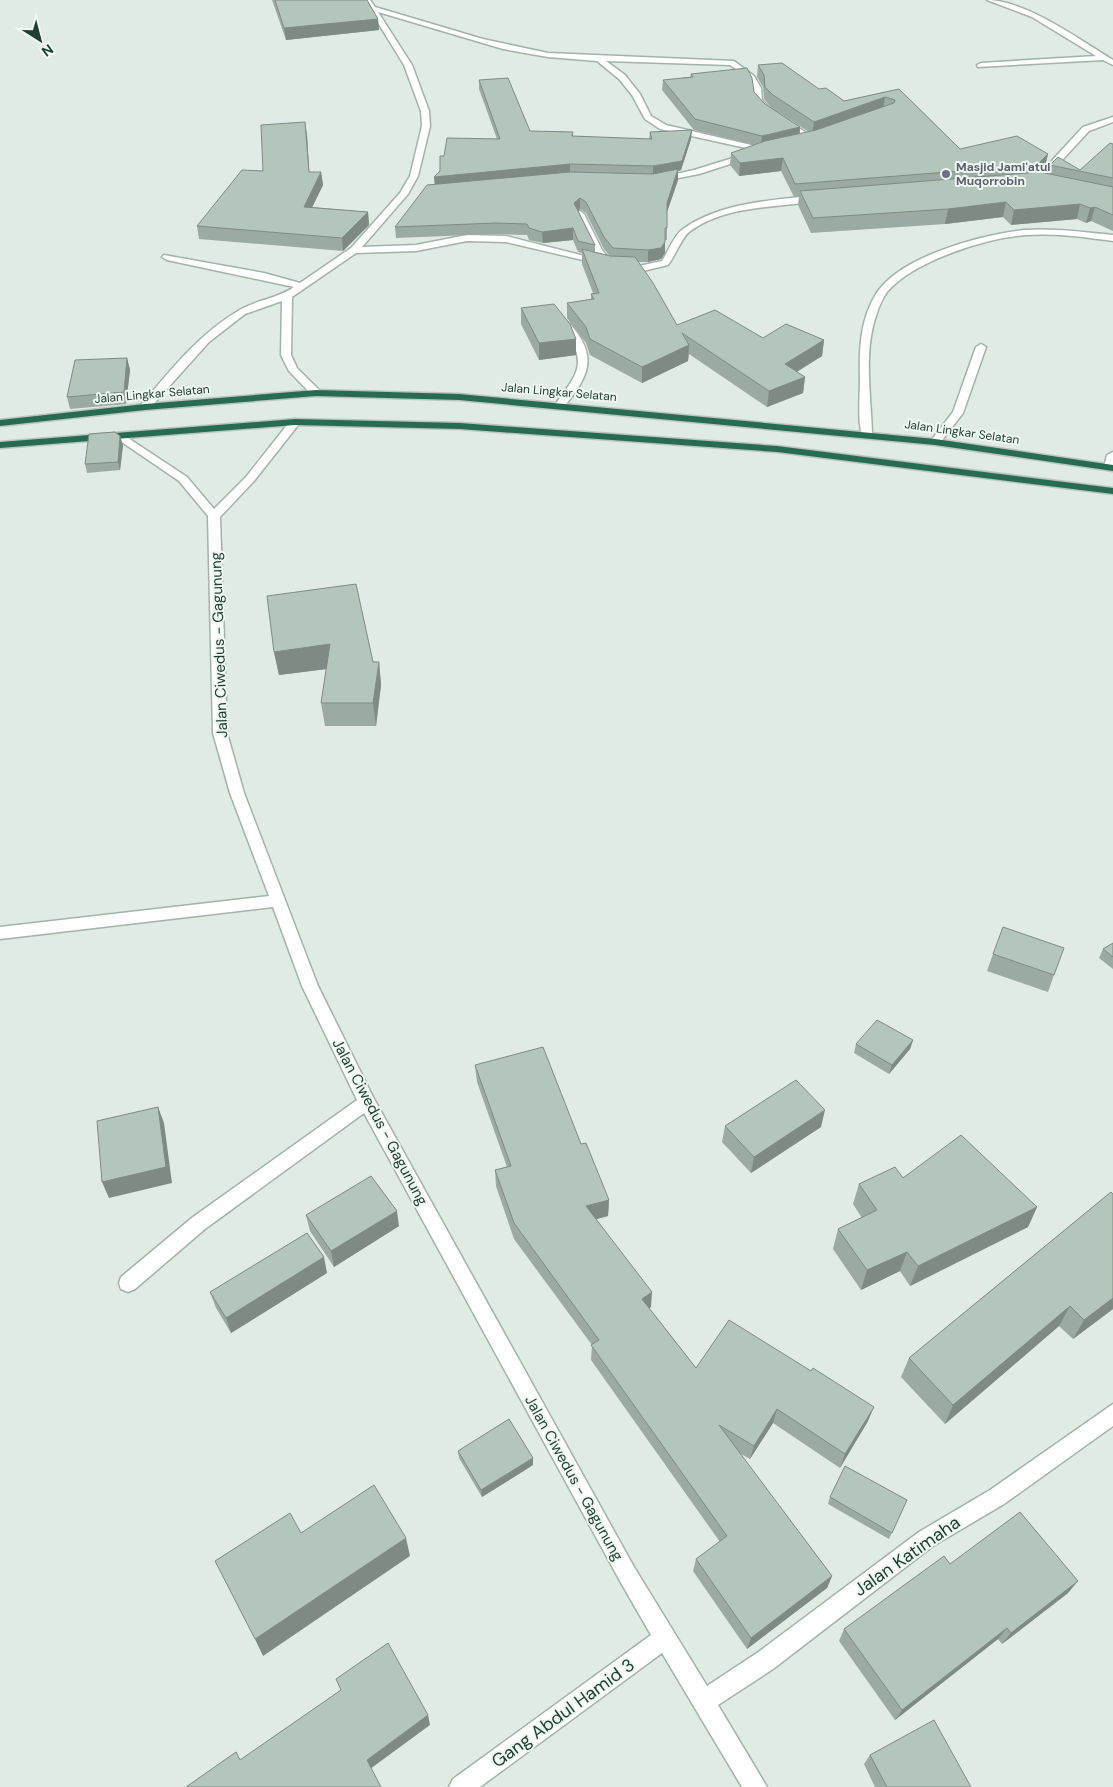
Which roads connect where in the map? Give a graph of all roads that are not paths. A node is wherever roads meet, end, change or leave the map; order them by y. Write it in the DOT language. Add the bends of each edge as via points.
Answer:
graph roads {
  1 [pos="990,0"];
  2 [pos="369,4"];
  3 [pos="1104,58"];
  4 [pos="601,60"];
  5 [pos="1113,63"];
  6 [pos="981,65"];
  7 [pos="1113,119"];
  8 [pos="820,136"];
  9 [pos="811,139"];
  10 [pos="802,141"];
  11 [pos="644,180"];
  12 [pos="1046,184"];
  13 [pos="414,193"];
  14 [pos="404,194"];
  15 [pos="829,197"];
  16 [pos="580,214"];
  17 [pos="1113,238"];
  18 [pos="354,250"];
  19 [pos="167,256"];
  20 [pos="610,266"];
  21 [pos="302,286"];
  22 [pos="287,296"];
  23 [pos="561,320"];
  24 [pos="981,347"];
  25 [pos="316,393"];
  26 [pos="559,406"];
  27 [pos="145,407"];
  28 [pos="295,422"];
  29 [pos="0,423"];
  30 [pos="867,434"];
  31 [pos="118,436"];
  32 [pos="0,445"];
  33 [pos="931,454"];
  34 [pos="1113,455"];
  35 [pos="1111,467"];
  36 [pos="1113,491"];
  37 [pos="214,516"];
  38 [pos="278,901"];
  39 [pos="0,933"];
  40 [pos="367,1102"];
  41 [pos="128,1283"];
  42 [pos="1113,1414"];
  43 [pos="664,1639"];
  44 [pos="703,1702"];
  45 [pos="461,1787"];
  46 [pos="755,1787"];
  1 -- 3 [label="street" via="1034,16"];
  2 -- 4 [label="street" via="480,41 547,55"];
  2 -- 14 [label="street" via="408,65 425,111 424,141 414,176"];
  3 -- 5 [label="street"];
  3 -- 6 [label="street"];
  4 -- 9 [label="street" via="731,63 754,79 758,100 768,111"];
  4 -- 11 [label="street" via="622,77 648,117 663,127 765,150 696,172"];
  7 -- 12 [label="street" via="1086,129 1032,183"];
  8 -- 9 [label="street"];
  9 -- 10 [label="street"];
  13 -- 14 [label="street"];
  14 -- 18 [label="street"];
  15 -- 20 [label="street" via="749,205 710,218 685,231 665,263 641,273"];
  16 -- 20 [label="street" via="598,251"];
  17 -- 30 [label="street" via="1065,233 1011,234 953,250 910,269 884,289 871,315 866,349"];
  18 -- 20 [label="street" via="416,248 467,238 506,239"];
  18 -- 21 [label="street"];
  19 -- 21 [label="street"];
  21 -- 22 [label="street"];
  22 -- 25 [label="street" via="286,355 292,369"];
  22 -- 27 [label="street" via="242,312 205,340"];
  23 -- 26 [label="street" via="573,333 582,356 582,373"];
  24 -- 33 [label="street" via="958,413"];
  25 -- 26 [label="highway, Jalan Lingkar Selatan" via="459,397"];
  25 -- 27 [label="highway, Jalan Lingkar Selatan"];
  26 -- 30 [label="highway, Jalan Lingkar Selatan"];
  27 -- 29 [label="highway, Jalan Lingkar Selatan"];
  28 -- 31 [label="highway, Jalan Lingkar Selatan"];
  28 -- 33 [label="highway, Jalan Lingkar Selatan" via="470,426 777,449"];
  28 -- 37 [label="street" via="250,479"];
  30 -- 33 [label="highway, Jalan Lingkar Selatan"];
  31 -- 32 [label="highway, Jalan Lingkar Selatan"];
  31 -- 37 [label="street" via="183,479"];
  33 -- 35 [label="highway, Jalan Lingkar Selatan"];
  33 -- 36 [label="highway, Jalan Lingkar Selatan"];
  34 -- 35 [label="street"];
  37 -- 38 [label="street, Jalan Ciwedus - Gagunung" via="220,733 237,793"];
  38 -- 39 [label="street"];
  38 -- 40 [label="street, Jalan Ciwedus - Gagunung" via="310,986"];
  40 -- 41 [label="street" via="199,1222"];
  40 -- 43 [label="street, Jalan Ciwedus - Gagunung"];
  42 -- 44 [label="street, Jalan Katimaha" via="997,1497 926,1539 765,1661"];
  43 -- 44 [label="street, Jalan Ciwedus - Gagunung"];
  43 -- 45 [label="street, Gang Abdul Hamid 3"];
  44 -- 46 [label="street, Jalan Ciwedus - Gagunung"];
}
